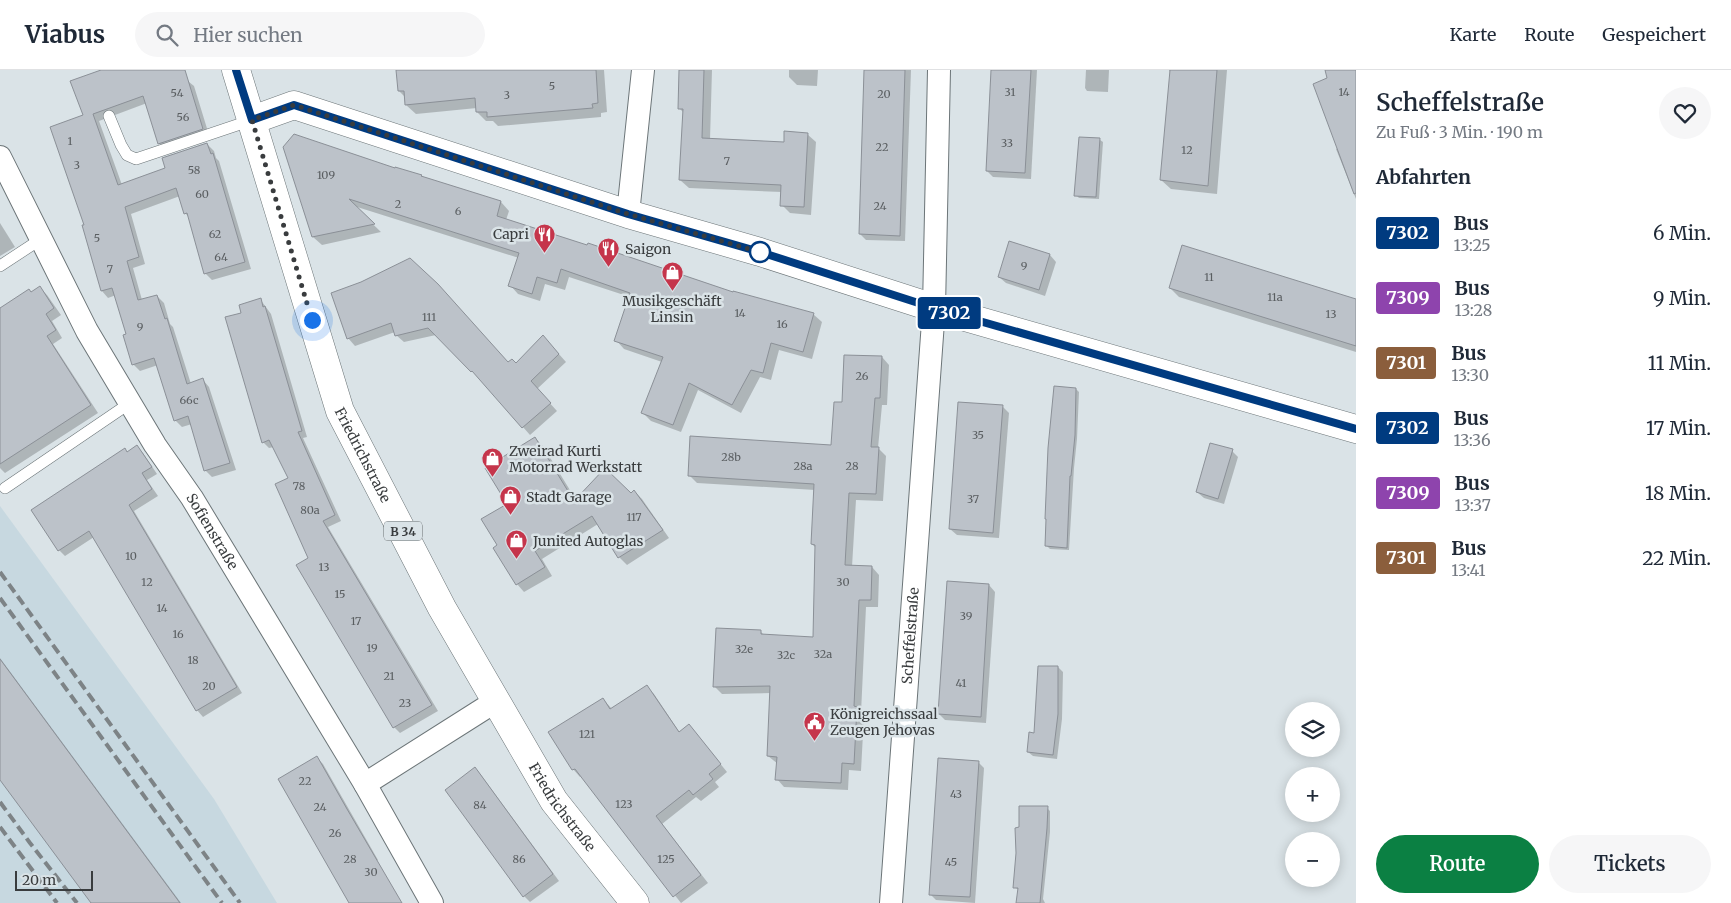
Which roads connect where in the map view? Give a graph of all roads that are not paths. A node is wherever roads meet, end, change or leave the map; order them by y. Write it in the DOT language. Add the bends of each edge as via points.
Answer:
graph roads {
  1 [pos="236,70"];
  2 [pos="643,70"];
  3 [pos="939,70"];
  4 [pos="109,116"];
  5 [pos="252,120"];
  6 [pos="0,157"];
  7 [pos="628,214"];
  8 [pos="41,239"];
  9 [pos="0,266"];
  10 [pos="934,308"];
  11 [pos="130,403"];
  12 [pos="1356,429"];
  13 [pos="5,488"];
  14 [pos="496,701"];
  15 [pos="365,784"];
  16 [pos="432,903"];
  17 [pos="634,903"];
  18 [pos="891,903"];
  1 -- 5 [label="street, Friedrichstraße / B 34"];
  2 -- 7 [label="street"];
  3 -- 10 [label="street, Scheffelstraße"];
  4 -- 5 [label="lane" via="127,155 136,159"];
  5 -- 7 [label="street" via="294,105"];
  5 -- 14 [label="street, Friedrichstraße / B 34" via="340,410 442,608"];
  6 -- 8 [label="street, Sofienstraße"];
  7 -- 10 [label="street"];
  8 -- 9 [label="lane"];
  8 -- 11 [label="street, Sofienstraße" via="87,331"];
  10 -- 12 [label="street"];
  10 -- 18 [label="street, Scheffelstraße"];
  11 -- 13 [label="lane"];
  11 -- 15 [label="street, Sofienstraße" via="192,498"];
  14 -- 15 [label="street"];
  14 -- 17 [label="street, Friedrichstraße / B 34" via="554,801"];
  15 -- 16 [label="street, Sofienstraße"];
}
